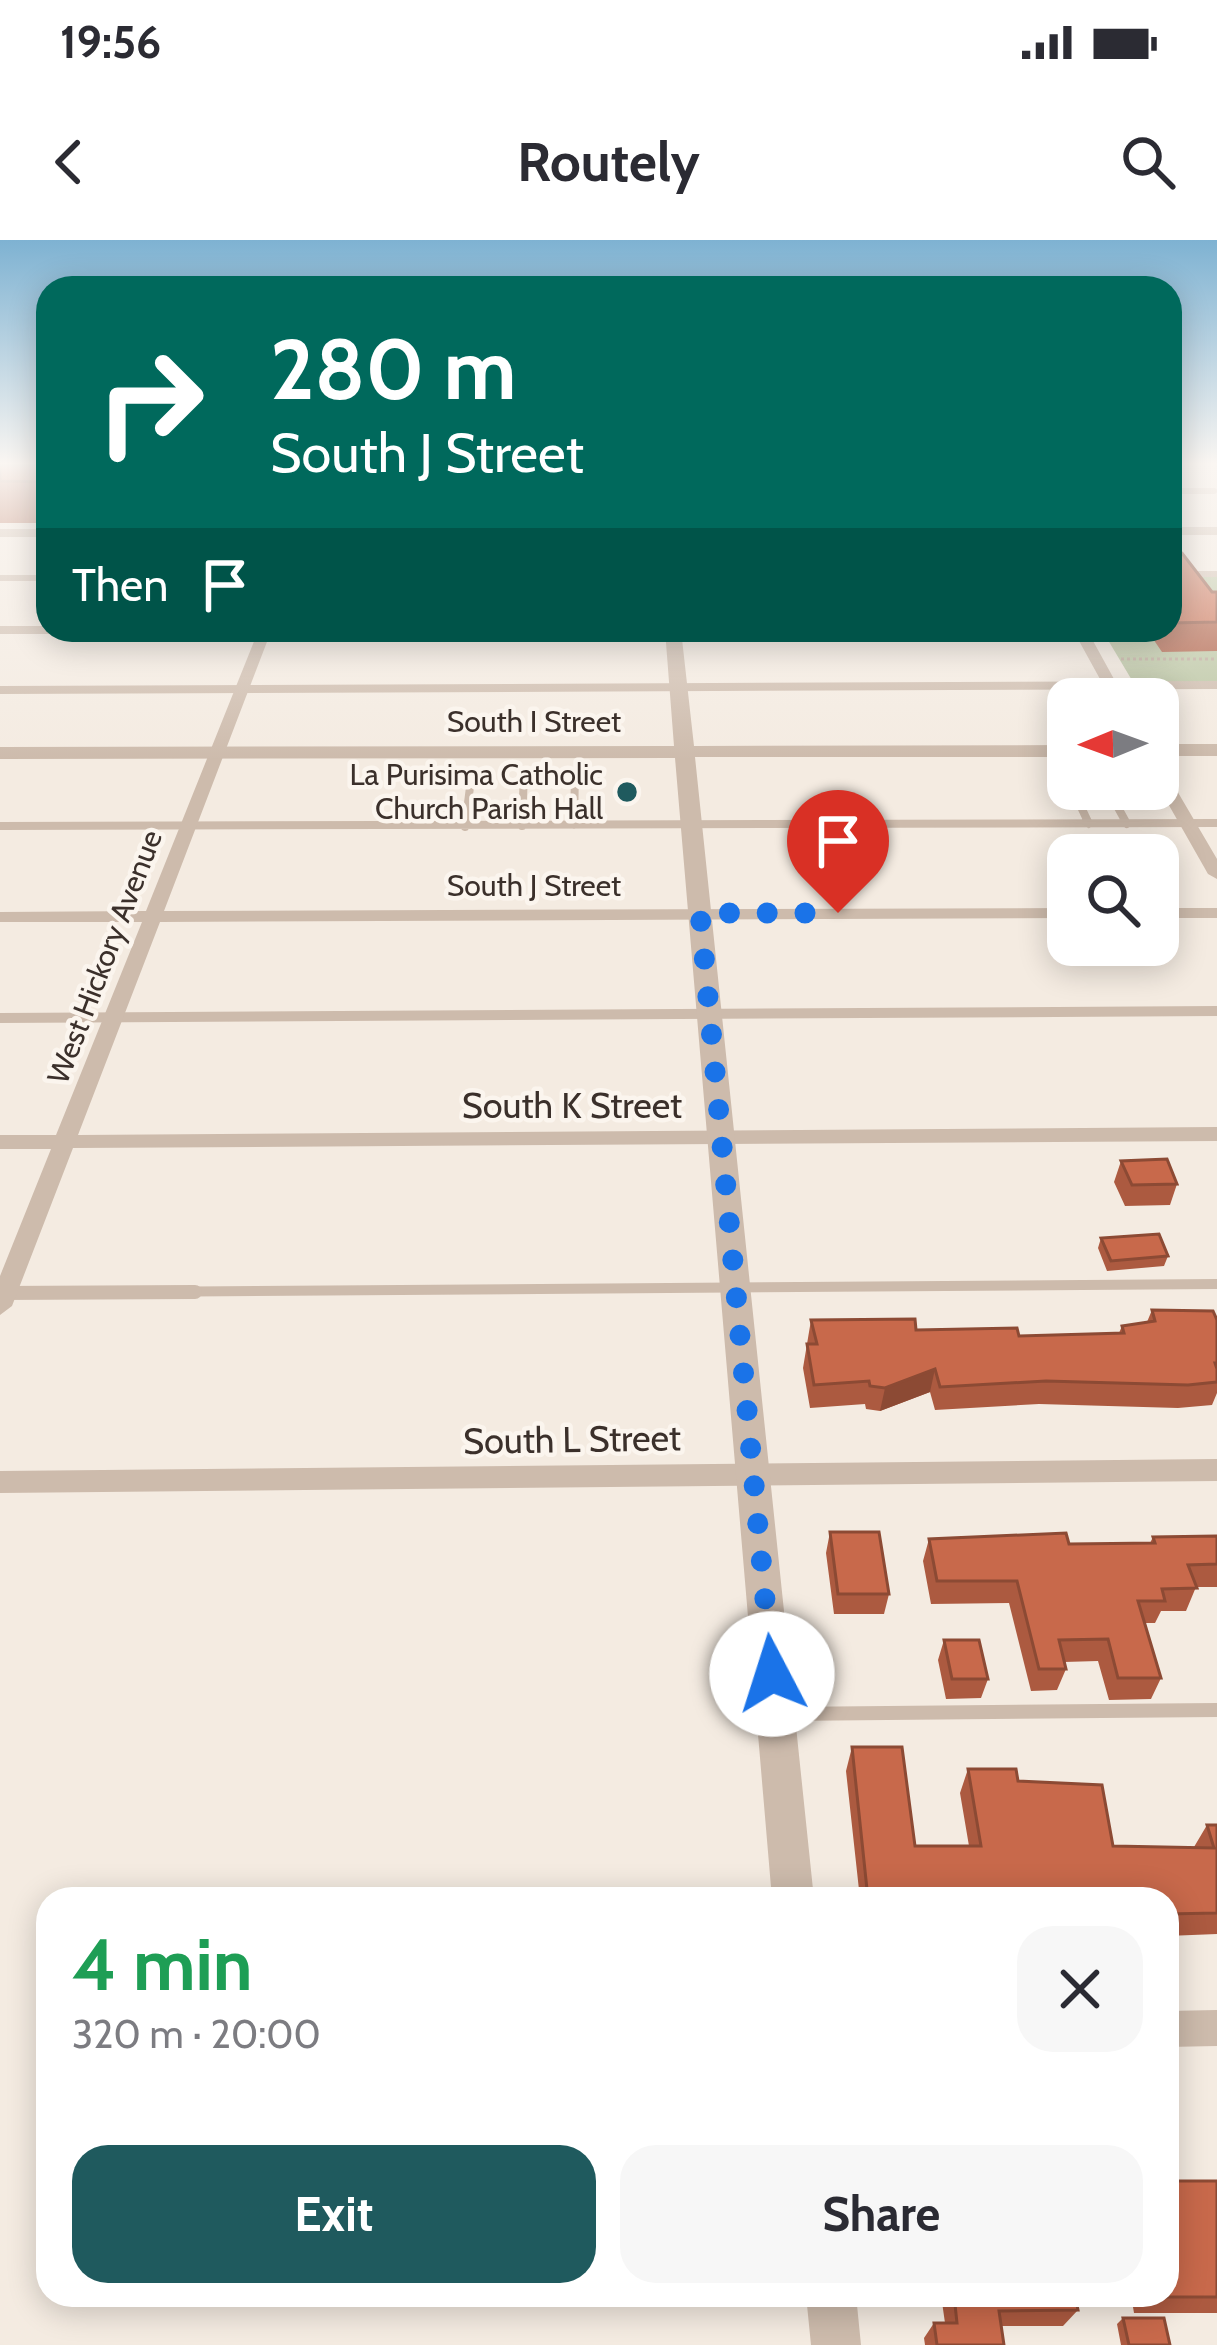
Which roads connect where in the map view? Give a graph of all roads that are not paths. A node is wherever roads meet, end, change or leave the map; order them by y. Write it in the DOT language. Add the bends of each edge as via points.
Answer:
graph roads {
  1 [pos="1182,574"];
  2 [pos="1217,574"];
  3 [pos="0,578"];
  4 [pos="36,578"];
  5 [pos="0,630"];
  6 [pos="36,630"];
  7 [pos="261,642"];
  8 [pos="674,642"];
  9 [pos="1087,642"];
  10 [pos="1106,678"];
  11 [pos="1217,685"];
  12 [pos="679,688"];
  13 [pos="1179,688"];
  14 [pos="244,689"];
  15 [pos="0,690"];
  16 [pos="1047,691"];
  17 [pos="686,751"];
  18 [pos="1047,751"];
  19 [pos="1179,751"];
  20 [pos="1217,751"];
  21 [pos="0,753"];
  22 [pos="218,754"];
  23 [pos="472,771"];
  24 [pos="575,771"];
  25 [pos="524,772"];
  26 [pos="1179,807"];
  27 [pos="1089,824"];
  28 [pos="1127,824"];
  29 [pos="1189,824"];
  30 [pos="1217,824"];
  31 [pos="574,825"];
  32 [pos="693,825"];
  33 [pos="0,826"];
  34 [pos="188,826"];
  35 [pos="522,826"];
  36 [pos="465,827"];
  37 [pos="1217,874"];
  38 [pos="700,913"];
  39 [pos="1047,913"];
  40 [pos="1179,913"];
  41 [pos="1217,913"];
  42 [pos="152,915"];
  43 [pos="0,916"];
  44 [pos="1217,1011"];
  45 [pos="713,1014"];
  46 [pos="0,1018"];
  47 [pos="114,1018"];
  48 [pos="1217,1134"];
  49 [pos="721,1137"];
  50 [pos="66,1141"];
  51 [pos="0,1142"];
  52 [pos="1217,1283"];
  53 [pos="736,1288"];
  54 [pos="2,1297"];
  55 [pos="1217,1470"];
  56 [pos="753,1473"];
  57 [pos="0,1482"];
  58 [pos="1217,1710"];
  59 [pos="776,1714"];
  60 [pos="792,1887"];
  61 [pos="1217,2028"];
  62 [pos="1179,2029"];
  63 [pos="832,2307"];
  64 [pos="836,2345"];
  1 -- 2 [label="lane"];
  3 -- 4 [label="lane"];
  5 -- 6 [label="street"];
  7 -- 14 [label="street, West Hickory Avenue"];
  8 -- 12 [label="street"];
  9 -- 10 [label="street"];
  11 -- 13 [label="lane"];
  12 -- 14 [label="lane"];
  12 -- 16 [label="lane"];
  12 -- 17 [label="street"];
  14 -- 15 [label="lane"];
  14 -- 22 [label="street, West Hickory Avenue"];
  17 -- 18 [label="street, South I Street"];
  17 -- 22 [label="street, South I Street"];
  17 -- 32 [label="street"];
  19 -- 20 [label="street"];
  21 -- 22 [label="street, South I Street"];
  22 -- 34 [label="street, West Hickory Avenue"];
  23 -- 36 [label="lane"];
  24 -- 31 [label="lane"];
  25 -- 35 [label="lane"];
  26 -- 29 [label="street"];
  27 -- 28 [label="lane"];
  27 -- 28 [label="lane" via="1075,794 1110,794"];
  27 -- 32 [label="lane"];
  28 -- 29 [label="lane"];
  29 -- 30 [label="lane"];
  29 -- 37 [label="street"];
  31 -- 32 [label="lane"];
  31 -- 35 [label="lane"];
  32 -- 38 [label="street"];
  33 -- 34 [label="lane"];
  34 -- 36 [label="lane"];
  34 -- 42 [label="street, West Hickory Avenue"];
  35 -- 36 [label="lane"];
  38 -- 39 [label="street, South J Street"];
  38 -- 42 [label="street, South J Street"];
  38 -- 45 [label="street"];
  40 -- 41 [label="street"];
  42 -- 43 [label="street, South J Street"];
  42 -- 47 [label="street, West Hickory Avenue"];
  44 -- 45 [label="lane"];
  45 -- 47 [label="lane"];
  45 -- 49 [label="street"];
  46 -- 47 [label="lane"];
  47 -- 50 [label="street, West Hickory Avenue"];
  48 -- 49 [label="street, South K Street"];
  49 -- 50 [label="street, South K Street"];
  49 -- 53 [label="street"];
  50 -- 51 [label="street, South K Street"];
  50 -- 54 [label="street, West Hickory Avenue"];
  52 -- 53 [label="lane"];
  53 -- 54 [label="lane"];
  53 -- 56 [label="street"];
  55 -- 56 [label="street, South L Street"];
  56 -- 57 [label="street, South L Street"];
  56 -- 59 [label="street"];
  58 -- 59 [label="lane"];
  59 -- 60 [label="street"];
  61 -- 62 [label="street"];
  63 -- 64 [label="street"];
}
